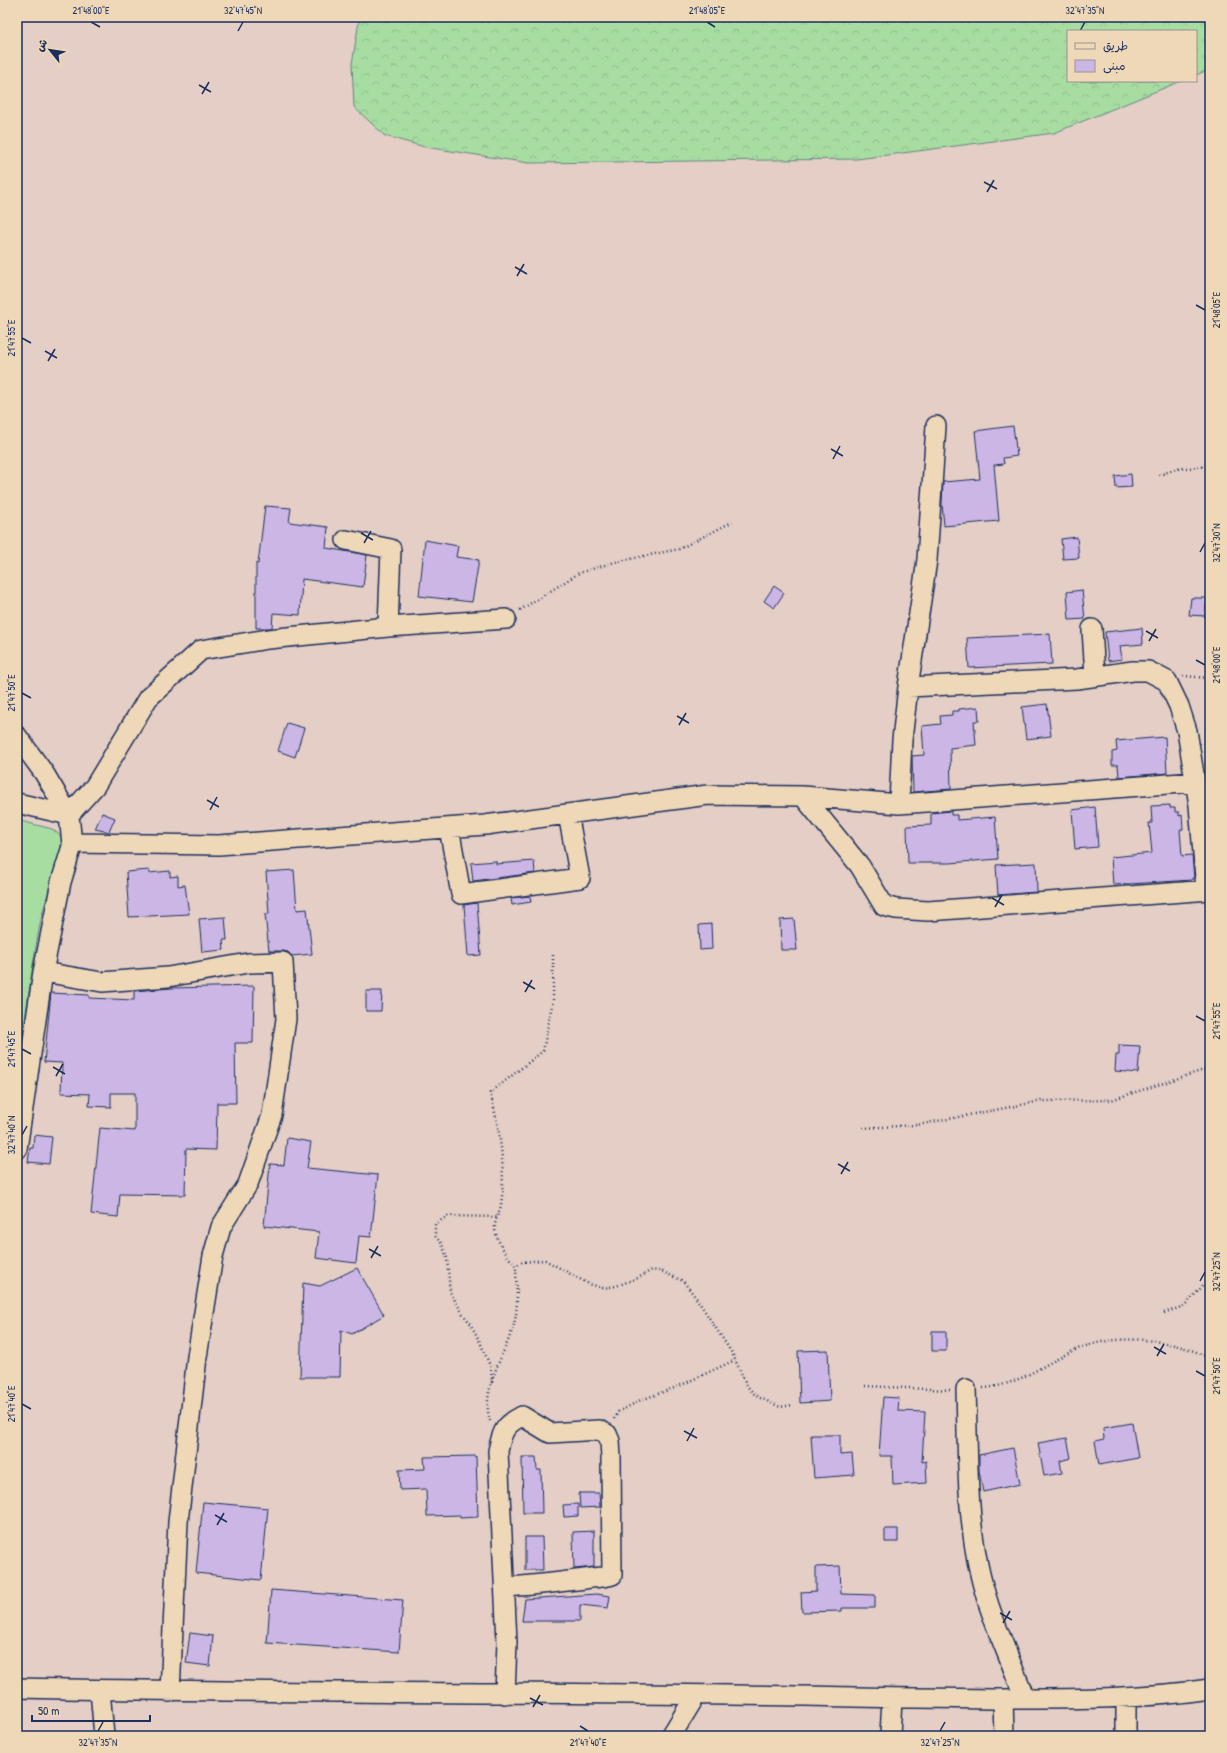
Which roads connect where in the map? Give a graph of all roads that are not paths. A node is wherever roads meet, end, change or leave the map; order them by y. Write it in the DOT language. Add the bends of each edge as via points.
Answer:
graph roads {
  1 [pos="936,426"];
  2 [pos="346,540"];
  3 [pos="506,619"];
  4 [pos="388,627"];
  5 [pos="1092,629"];
  6 [pos="1095,676"];
  7 [pos="908,687"];
  8 [pos="17,736"];
  9 [pos="1195,782"];
  10 [pos="803,796"];
  11 [pos="17,803"];
  12 [pos="899,804"];
  13 [pos="568,814"];
  14 [pos="69,815"];
  15 [pos="449,828"];
  16 [pos="73,843"];
  17 [pos="1208,890"];
  18 [pos="43,972"];
  19 [pos="17,1149"];
  20 [pos="966,1390"];
  21 [pos="504,1586"];
  22 [pos="17,1688"];
  23 [pos="1210,1689"];
  24 [pos="100,1690"];
  25 [pos="170,1692"];
  26 [pos="505,1694"];
  27 [pos="696,1695"];
  28 [pos="1126,1698"];
  29 [pos="892,1699"];
  30 [pos="1003,1699"];
  31 [pos="1024,1699"];
  32 [pos="104,1736"];
  33 [pos="671,1736"];
  34 [pos="890,1736"];
  35 [pos="1004,1736"];
  36 [pos="1126,1736"];
  1 -- 7 [label="street" via="927,560"];
  2 -- 4 [label="street" via="391,549"];
  3 -- 4 [label="street"];
  4 -- 14 [label="street" via="268,639 201,650 148,698 95,786"];
  5 -- 6 [label="street"];
  6 -- 7 [label="street"];
  6 -- 9 [label="street" via="1148,671 1167,681 1187,731"];
  7 -- 12 [label="street"];
  8 -- 14 [label="street" via="44,773"];
  9 -- 12 [label="street"];
  9 -- 17 [label="street"];
  10 -- 12 [label="street"];
  10 -- 13 [label="street" via="708,795"];
  10 -- 17 [label="street" via="860,866 884,906 896,909 928,911"];
  11 -- 14 [label="street"];
  13 -- 15 [label="street"];
  13 -- 15 [label="street" via="580,878 461,894"];
  14 -- 16 [label="street"];
  15 -- 16 [label="street" via="219,845"];
  16 -- 18 [label="street" via="61,882"];
  18 -- 19 [label="street"];
  18 -- 25 [label="street" via="102,982 168,977 248,963 283,962 286,1019 272,1115 248,1184 221,1227 213,1256 198,1349 178,1522"];
  20 -- 31 [label="street" via="971,1522 980,1574"];
  21 -- 21 [label="street" via="498,1451 501,1434 509,1423 522,1416 550,1433 599,1430 607,1434 611,1457 612,1574 605,1578 531,1586"];
  21 -- 26 [label="street" via="507,1642"];
  22 -- 24 [label="street"];
  23 -- 28 [label="street"];
  24 -- 25 [label="street"];
  24 -- 32 [label="street"];
  25 -- 26 [label="street"];
  26 -- 27 [label="street"];
  27 -- 29 [label="street"];
  27 -- 33 [label="street"];
  28 -- 31 [label="street"];
  28 -- 36 [label="street"];
  29 -- 30 [label="street"];
  29 -- 34 [label="street"];
  30 -- 31 [label="street"];
  30 -- 35 [label="street"];
}
